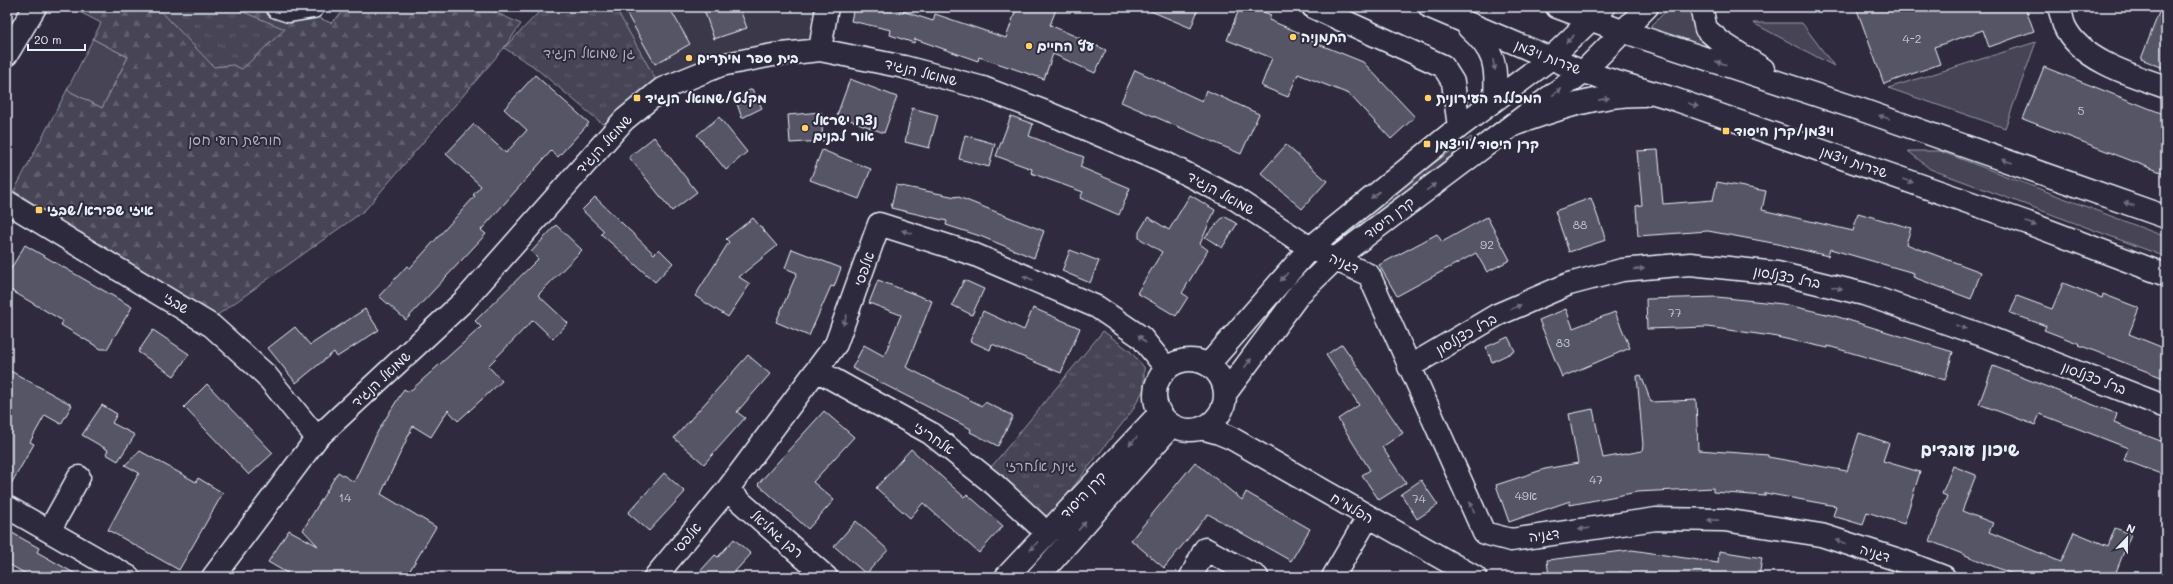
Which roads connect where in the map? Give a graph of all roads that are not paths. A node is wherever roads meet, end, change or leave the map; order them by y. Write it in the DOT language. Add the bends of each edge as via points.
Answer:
graph roads {
  1 [pos="35,7"];
  2 [pos="277,7"];
  3 [pos="313,7"];
  4 [pos="827,7"];
  5 [pos="1313,7"];
  6 [pos="1430,7"];
  7 [pos="1557,7"];
  8 [pos="1648,7"];
  9 [pos="1701,7"];
  10 [pos="2059,7"];
  11 [pos="1597,13"];
  12 [pos="1451,17"];
  13 [pos="1622,31"];
  14 [pos="820,50"];
  15 [pos="7,54"];
  16 [pos="1550,59"];
  17 [pos="1583,72"];
  18 [pos="2166,87"];
  19 [pos="1795,88"];
  20 [pos="1671,98"];
  21 [pos="1495,99"];
  22 [pos="1513,125"];
  23 [pos="1459,127"];
  24 [pos="7,202"];
  25 [pos="2166,217"];
  26 [pos="1310,248"];
  27 [pos="1335,259"];
  28 [pos="2166,274"];
  29 [pos="1208,365"];
  30 [pos="1409,367"];
  31 [pos="1167,369"];
  32 [pos="818,371"];
  33 [pos="1224,400"];
  34 [pos="2166,407"];
  35 [pos="1166,419"];
  36 [pos="1201,428"];
  37 [pos="317,438"];
  38 [pos="1231,438"];
  39 [pos="79,476"];
  40 [pos="727,490"];
  41 [pos="7,507"];
  42 [pos="1368,517"];
  43 [pos="1037,524"];
  44 [pos="48,531"];
  45 [pos="1902,569"];
  46 [pos="128,577"];
  47 [pos="213,577"];
  48 [pos="655,577"];
  49 [pos="826,577"];
  50 [pos="1006,577"];
  51 [pos="1038,577"];
  52 [pos="1191,577"];
  53 [pos="1257,577"];
  54 [pos="1333,577"];
  55 [pos="1475,577"];
  56 [pos="1944,577"];
  1 -- 15 [label="street"];
  2 -- 3 [label="street" via="289,11"];
  4 -- 14 [label="street"];
  5 -- 23 [label="street" via="1443,66 1453,82"];
  6 -- 12 [label="street, שדרות ויצמן"];
  7 -- 11 [label="street"];
  8 -- 13 [label="street, קרן היסוד"];
  9 -- 19 [label="street" via="1704,23 1711,34"];
  10 -- 18 [label="street" via="2064,26 2079,45 2099,60"];
  11 -- 13 [label="street"];
  11 -- 16 [label="street, קרן היסוד, one-way"];
  12 -- 16 [label="street, שדרות ויצמן"];
  12 -- 21 [label="street, one-way" via="1478,36 1492,55 1496,76"];
  13 -- 17 [label="street, קרן היסוד"];
  19 -- 13 [label="street, one-way"];
  14 -- 26 [label="street, שמואל הנגיד" via="904,67 983,88 1048,113 1161,161 1234,198"];
  14 -- 37 [label="street, שמואל הנגיד" via="773,55 721,65 662,89 624,120 464,301"];
  16 -- 17 [label="street, שדרות ויצמן"];
  16 -- 21 [label="street, קרן היסוד"];
  17 -- 20 [label="street, שדרות ויצמן"];
  22 -- 17 [label="street, קרן היסוד, one-way"];
  25 -- 19 [label="street, one-way"];
  22 -- 20 [label="street, one-way" via="1563,108 1603,99 1635,95"];
  20 -- 28 [label="street, שדרות ויצמן, one-way"];
  21 -- 23 [label="street, קרן היסוד"];
  27 -- 22 [label="street, קרן היסוד, one-way"];
  23 -- 26 [label="street, קרן היסוד, one-way"];
  24 -- 37 [label="street, שבזי" via="212,326 266,375"];
  26 -- 27 [label="street, דגניה"];
  26 -- 29 [label="street, קרן היסוד, one-way"];
  27 -- 30 [label="street, דגניה" via="1369,275"];
  33 -- 27 [label="street, קרן היסוד, one-way" via="1300,293"];
  29 -- 31 [label="street" via="1187,360"];
  29 -- 33 [label="street" via="1220,378"];
  30 -- 34 [label="street, ברל כצנלסון, one-way" via="1497,315 1569,284 1622,270 1690,264 1777,273 1864,294 1987,337"];
  45 -- 30 [label="street, דגניה, one-way" via="1821,536 1724,520 1656,519 1511,540 1484,533"];
  31 -- 32 [label="street, אלפסי, one-way" via="1141,337 1097,307 973,254 879,224 836,344"];
  31 -- 35 [label="street" via="1156,385 1156,404"];
  32 -- 40 [label="street, אלפסי"];
  32 -- 43 [label="street, אלחריזי" via="930,433 995,484"];
  33 -- 36 [label="street" via="1218,415"];
  33 -- 38 [label="street" via="1223,428"];
  35 -- 36 [label="street" via="1181,429"];
  35 -- 50 [label="street, קרן היסוד, one-way"];
  51 -- 35 [label="street, קרן היסוד, one-way"];
  36 -- 38 [label="street, הפלמ\"ח"];
  37 -- 47 [label="street, שמואל הנגיד"];
  38 -- 42 [label="street, הפלמ\"ח"];
  39 -- 44 [label="street"];
  40 -- 48 [label="street, אלפסי"];
  40 -- 49 [label="street, רבן גמליאל"];
  41 -- 44 [label="street"];
  42 -- 54 [label="street"];
  42 -- 55 [label="street, הפלמ\"ח"];
  44 -- 46 [label="street"];
  45 -- 56 [label="street, דגניה"];
  52 -- 53 [label="street" via="1205,550"];
}
